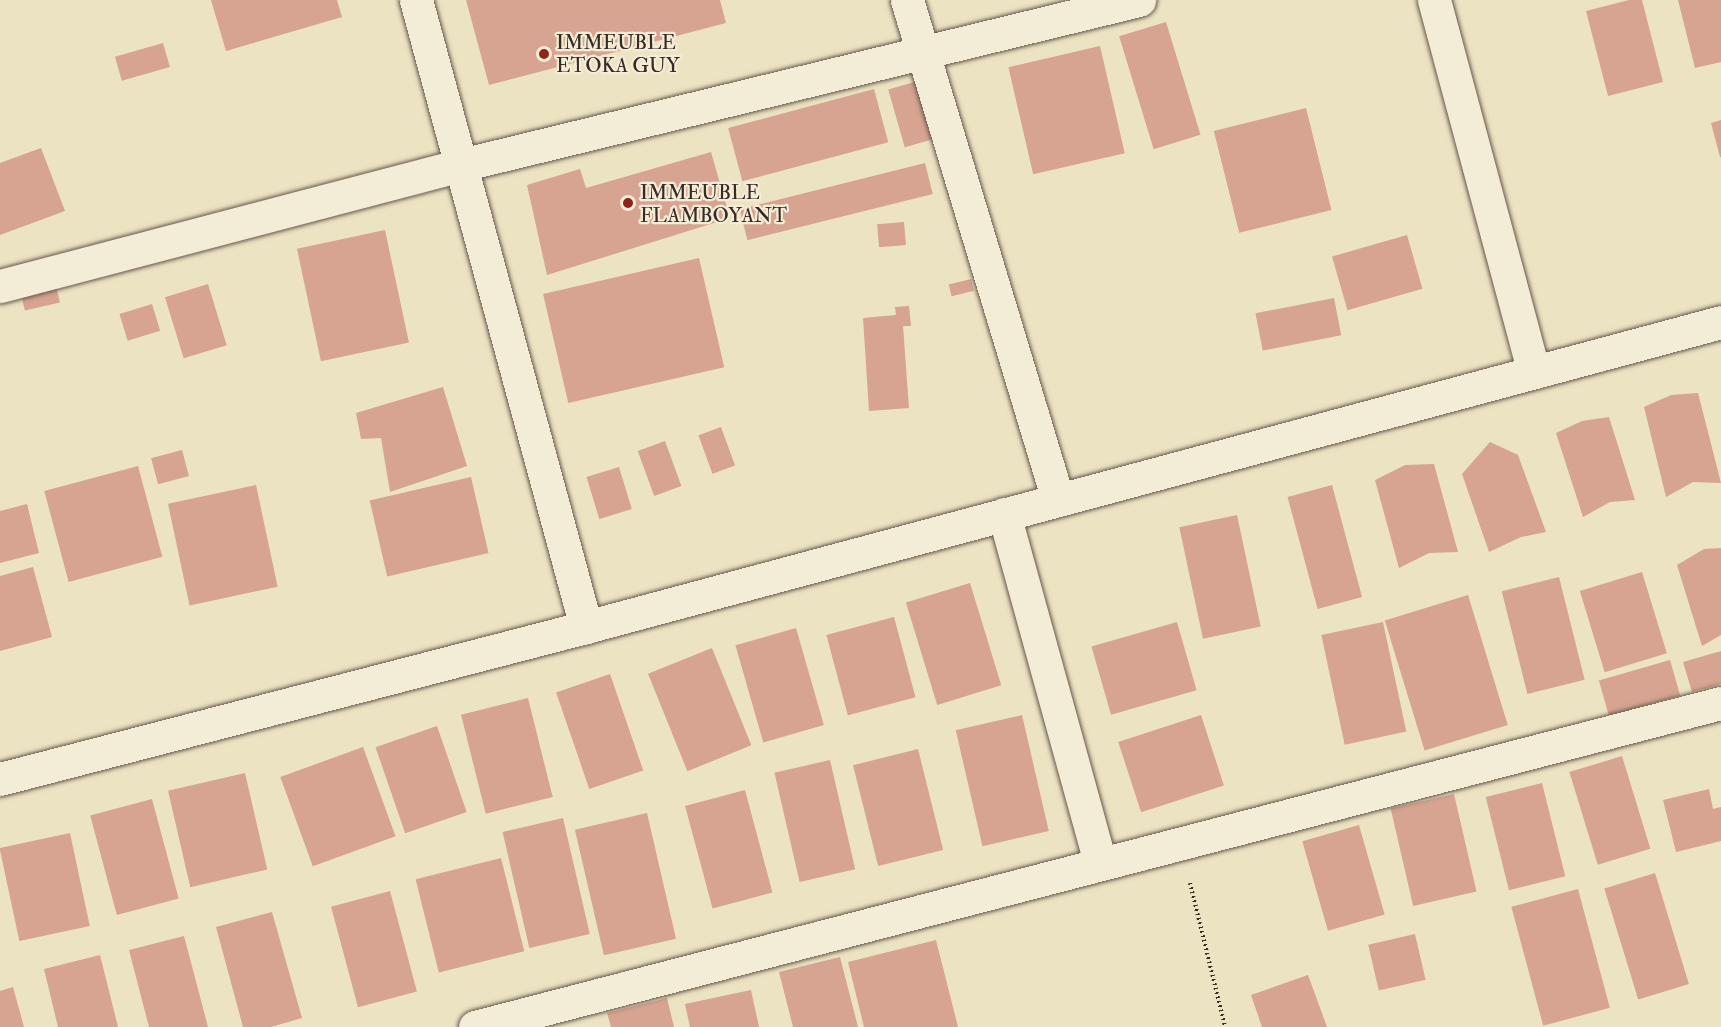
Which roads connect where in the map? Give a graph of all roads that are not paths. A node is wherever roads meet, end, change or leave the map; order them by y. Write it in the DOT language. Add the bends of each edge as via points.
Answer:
graph roads {
  1 [pos="416,0"];
  2 [pos="908,0"];
  3 [pos="1139,0"];
  4 [pos="1438,1"];
  5 [pos="921,53"];
  6 [pos="461,165"];
  7 [pos="0,286"];
  8 [pos="1721,322"];
  9 [pos="1534,372"];
  10 [pos="1058,500"];
  11 [pos="1004,514"];
  12 [pos="586,627"];
  13 [pos="1721,703"];
  14 [pos="0,779"];
  15 [pos="1100,863"];
  16 [pos="475,1027"];
  1 -- 6 [label="street"];
  2 -- 5 [label="street"];
  3 -- 5 [label="street"];
  4 -- 9 [label="street"];
  5 -- 6 [label="street"];
  5 -- 10 [label="street"];
  6 -- 7 [label="street"];
  6 -- 12 [label="street"];
  8 -- 9 [label="street"];
  9 -- 10 [label="street"];
  10 -- 11 [label="street"];
  11 -- 12 [label="street"];
  11 -- 15 [label="street"];
  12 -- 14 [label="street"];
  13 -- 15 [label="street"];
  15 -- 16 [label="street"];
}
